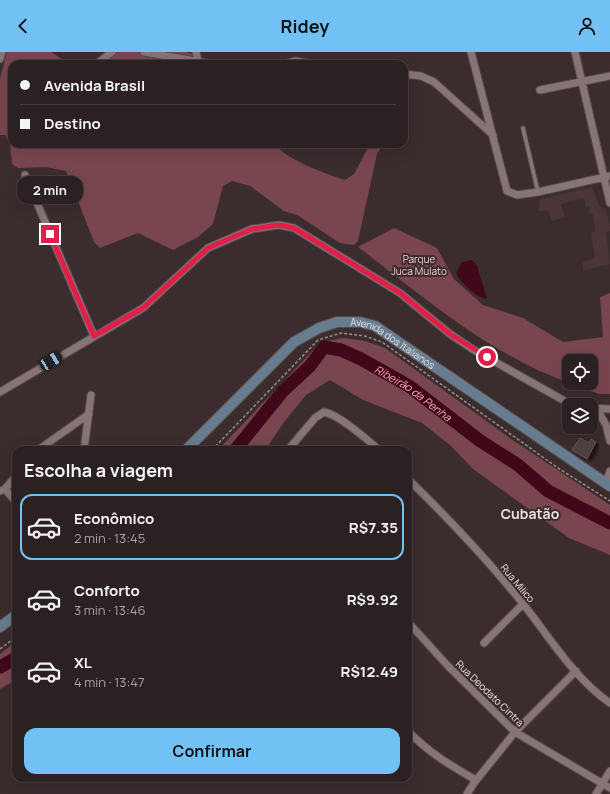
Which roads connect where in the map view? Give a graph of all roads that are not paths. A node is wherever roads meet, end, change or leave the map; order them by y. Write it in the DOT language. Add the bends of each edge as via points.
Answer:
graph roads {
  1 [pos="2,52"];
  2 [pos="112,52"];
  3 [pos="144,52"];
  4 [pos="471,52"];
  5 [pos="575,52"];
  6 [pos="0,59"];
  7 [pos="102,60"];
  8 [pos="192,60"];
  9 [pos="408,74"];
  10 [pos="610,76"];
  11 [pos="581,82"];
  12 [pos="540,90"];
  13 [pos="523,128"];
  14 [pos="493,136"];
  15 [pos="25,175"];
  16 [pos="607,176"];
  17 [pos="538,192"];
  18 [pos="610,203"];
  19 [pos="94,336"];
  20 [pos="0,392"];
  21 [pos="91,395"];
  22 [pos="562,400"];
  23 [pos="598,409"];
  24 [pos="610,409"];
  25 [pos="89,414"];
  26 [pos="598,414"];
  27 [pos="610,441"];
  28 [pos="44,446"];
  29 [pos="85,446"];
  30 [pos="190,446"];
  31 [pos="291,446"];
  32 [pos="374,446"];
  33 [pos="610,471"];
  34 [pos="12,480"];
  35 [pos="412,483"];
  36 [pos="608,485"];
  37 [pos="2,490"];
  38 [pos="12,499"];
  39 [pos="523,604"];
  40 [pos="12,618"];
  41 [pos="412,626"];
  42 [pos="0,627"];
  43 [pos="484,643"];
  44 [pos="576,671"];
  45 [pos="610,703"];
  46 [pos="515,732"];
  47 [pos="412,735"];
  48 [pos="610,771"];
  49 [pos="476,780"];
  50 [pos="602,783"];
  51 [pos="610,788"];
  52 [pos="467,794"];
  53 [pos="596,794"];
  1 -- 6 [label="street"];
  2 -- 7 [label="street"];
  3 -- 8 [label="street"];
  4 -- 14 [label="street"];
  5 -- 11 [label="street"];
  9 -- 14 [label="street" via="421,76 434,82"];
  10 -- 11 [label="street"];
  11 -- 12 [label="street"];
  11 -- 16 [label="street"];
  13 -- 17 [label="lane"];
  14 -- 17 [label="street" via="507,190 517,195"];
  15 -- 19 [label="street"];
  16 -- 17 [label="street"];
  16 -- 18 [label="street"];
  19 -- 20 [label="street"];
  19 -- 22 [label="street" via="143,308 208,248 252,229 279,225 294,228 400,293 474,350"];
  21 -- 25 [label="street"];
  23 -- 24 [label="street"];
  25 -- 28 [label="street"];
  25 -- 29 [label="street"];
  26 -- 27 [label="street" via="606,425"];
  30 -- 36 [label="main road, Avenida dos Italianos" via="294,342 319,328 337,322 360,322 375,326"];
  31 -- 32 [label="street" via="319,414 330,413"];
  33 -- 36 [label="street"];
  34 -- 37 [label="street"];
  35 -- 39 [label="street, Rua Milico" via="451,521"];
  37 -- 38 [label="street"];
  39 -- 43 [label="street"];
  39 -- 44 [label="street, Rua Milico"];
  40 -- 42 [label="main road"];
  41 -- 46 [label="street, Rua Deodato Cintra"];
  44 -- 45 [label="street, Rua Milico"];
  44 -- 46 [label="street"];
  46 -- 49 [label="street"];
  46 -- 50 [label="street, Rua Deodato Cintra"];
  47 -- 49 [label="street" via="446,763"];
  48 -- 50 [label="street"];
  49 -- 52 [label="street"];
  50 -- 51 [label="street, Rua Deodato Cintra"];
  50 -- 53 [label="street"];
}
